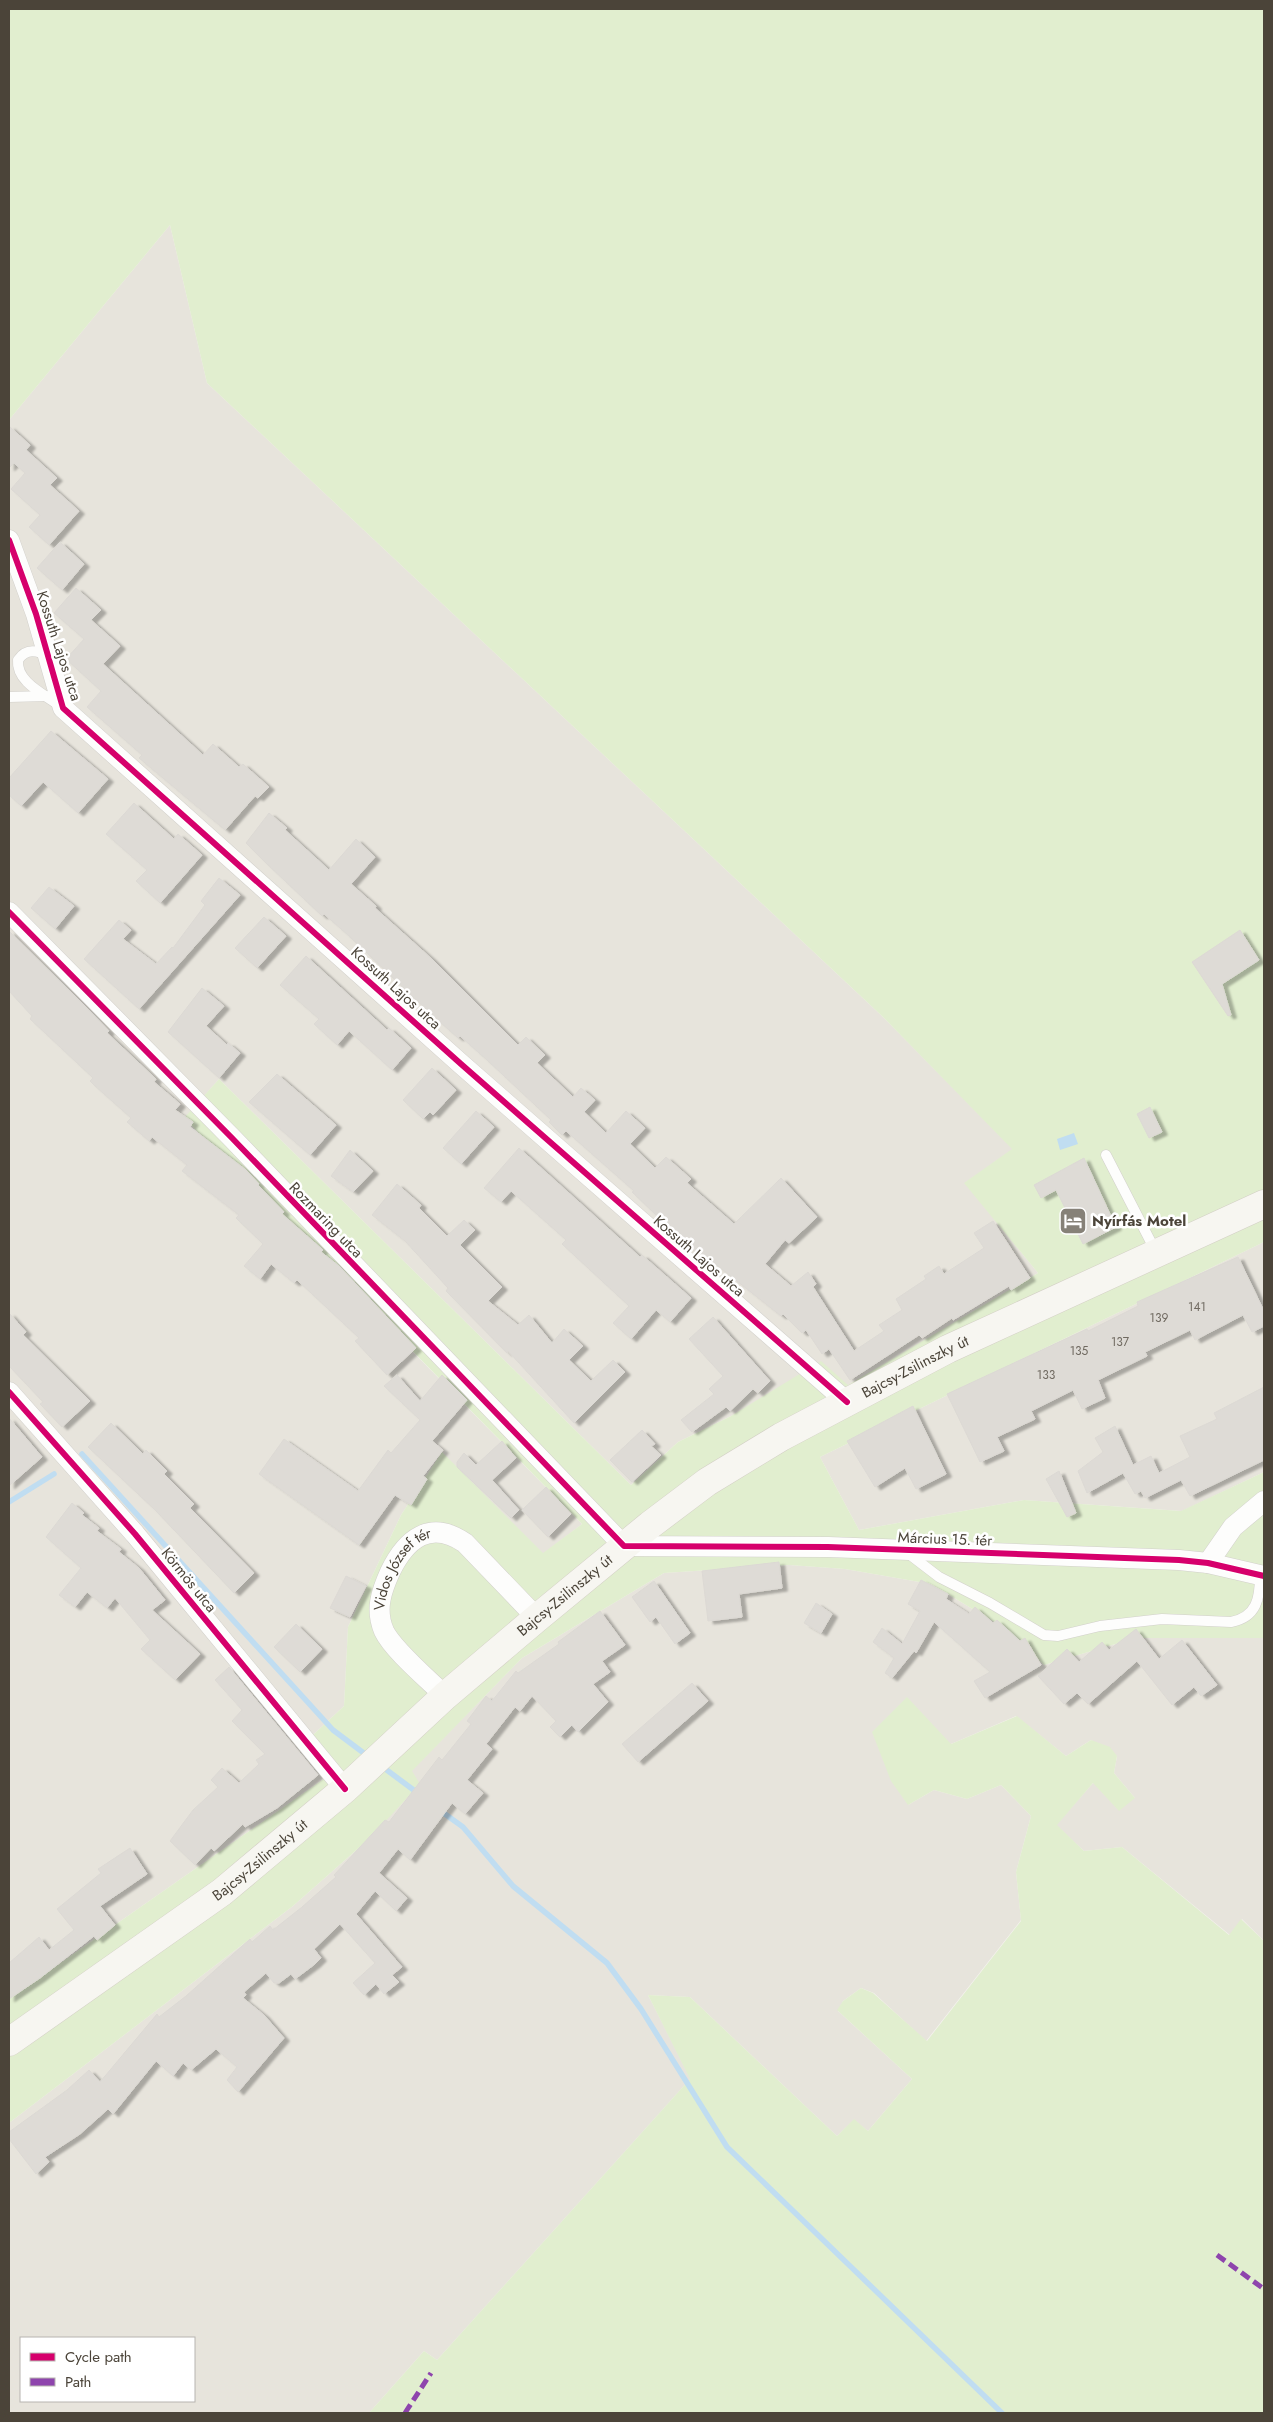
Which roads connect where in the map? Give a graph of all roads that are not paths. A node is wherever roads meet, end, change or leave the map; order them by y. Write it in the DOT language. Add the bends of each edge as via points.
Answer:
graph roads {
  1 [pos="9,540"];
  2 [pos="48,656"];
  3 [pos="46,696"];
  4 [pos="9,698"];
  5 [pos="63,708"];
  6 [pos="9,912"];
  7 [pos="1106,1155"];
  8 [pos="1264,1204"];
  9 [pos="1157,1253"];
  10 [pos="9,1392"];
  11 [pos="847,1402"];
  12 [pos="1264,1501"];
  13 [pos="624,1546"];
  14 [pos="904,1550"];
  15 [pos="1208,1563"];
  16 [pos="1262,1576"];
  17 [pos="537,1618"];
  18 [pos="445,1696"];
  19 [pos="345,1789"];
  20 [pos="9,2042"];
  1 -- 2 [label="street, Kossuth Lajos utca"];
  2 -- 3 [label="lane" via="32,650 20,657 18,663 21,675"];
  2 -- 5 [label="street, Kossuth Lajos utca"];
  3 -- 4 [label="lane"];
  3 -- 5 [label="lane"];
  5 -- 11 [label="street, Kossuth Lajos utca"];
  6 -- 13 [label="street, Rozmaring utca"];
  7 -- 9 [label="lane"];
  8 -- 9 [label="main road, Bajcsy-Zsilinszky út"];
  9 -- 11 [label="main road, Bajcsy-Zsilinszky út" via="948,1349"];
  10 -- 19 [label="street, Körmös utca" via="135,1534"];
  11 -- 13 [label="main road, Bajcsy-Zsilinszky út" via="741,1460 670,1509"];
  12 -- 15 [label="street" via="1233,1527"];
  13 -- 14 [label="street, Március 15. tér"];
  13 -- 17 [label="main road, Bajcsy-Zsilinszky út"];
  14 -- 15 [label="street, Március 15. tér"];
  14 -- 16 [label="lane" via="939,1577 1044,1635 1058,1636 1128,1622 1162,1619 1241,1620 1253,1611 1258,1602"];
  15 -- 16 [label="street, Március 15. tér"];
  17 -- 18 [label="main road, Bajcsy-Zsilinszky út"];
  17 -- 18 [label="street, Vidos József tér" via="465,1543 454,1536 444,1532 432,1533 412,1540 397,1558 381,1591 379,1614 392,1643"];
  18 -- 19 [label="main road, Bajcsy-Zsilinszky út"];
  19 -- 20 [label="main road, Bajcsy-Zsilinszky út" via="222,1892"];
}
